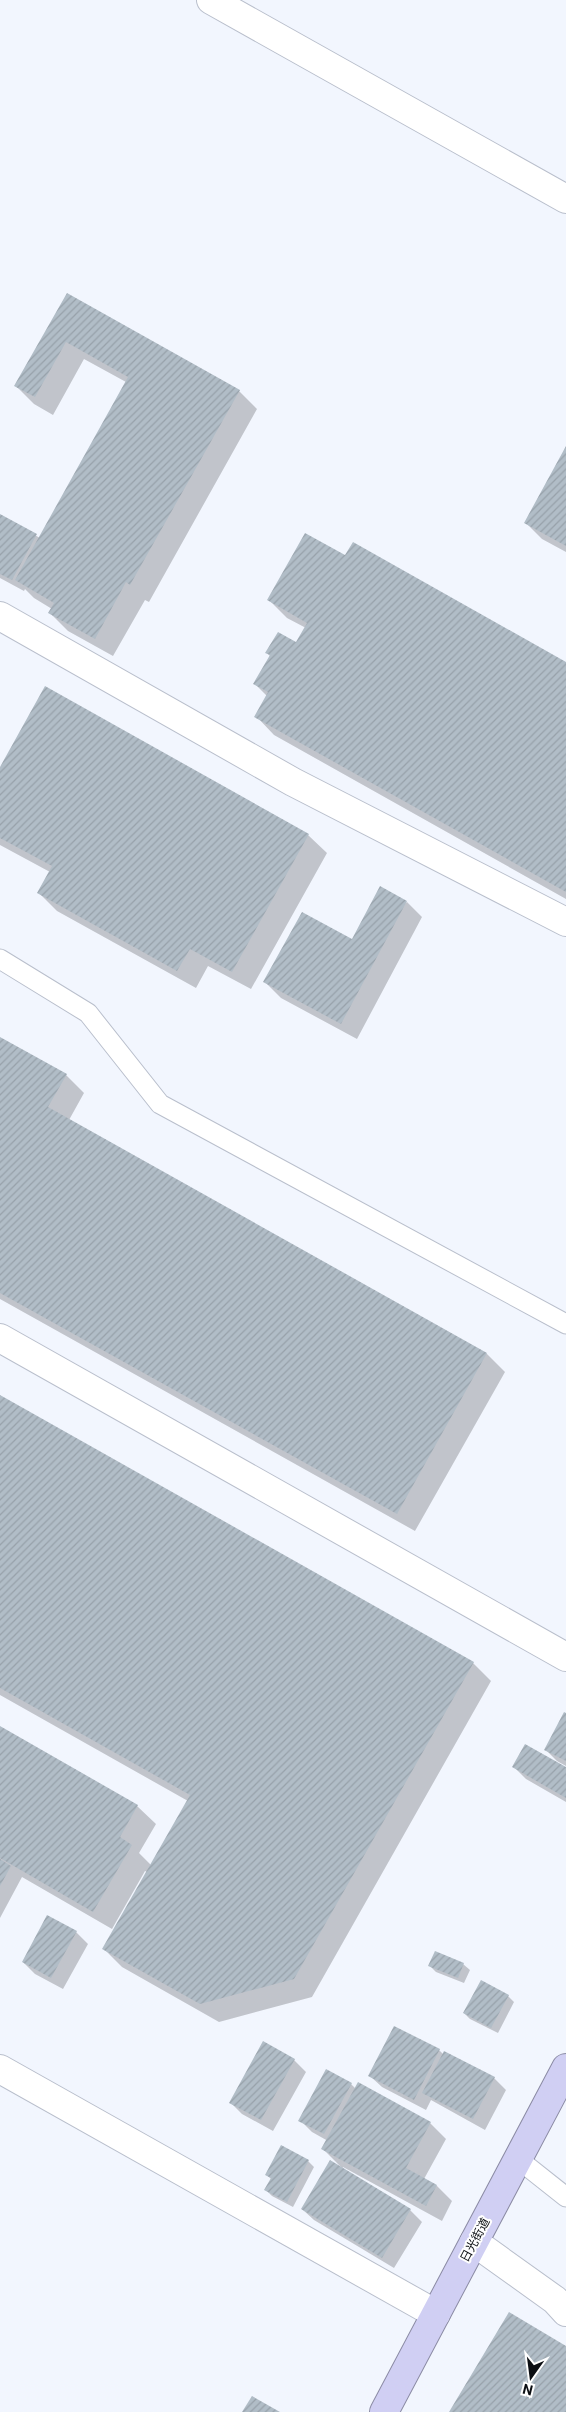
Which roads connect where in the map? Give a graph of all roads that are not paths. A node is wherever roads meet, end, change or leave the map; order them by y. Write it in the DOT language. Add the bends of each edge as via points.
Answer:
graph roads {
  1 [pos="211,0"];
  2 [pos="566,200"];
  3 [pos="0,616"];
  4 [pos="566,922"];
  5 [pos="0,959"];
  6 [pos="566,1324"];
  7 [pos="0,1338"];
  8 [pos="566,1657"];
  9 [pos="566,2068"];
  10 [pos="0,2069"];
  11 [pos="518,2159"];
  12 [pos="566,2197"];
  13 [pos="474,2242"];
  14 [pos="566,2312"];
  15 [pos="436,2314"];
  16 [pos="384,2412"];
  1 -- 2 [label="street"];
  3 -- 4 [label="street" via="293,782"];
  5 -- 6 [label="lane" via="88,1013 160,1104"];
  7 -- 8 [label="street"];
  9 -- 11 [label="highway, 日光街道"];
  10 -- 15 [label="street"];
  11 -- 12 [label="lane"];
  11 -- 13 [label="highway, 日光街道"];
  13 -- 14 [label="street" via="555,2300"];
  13 -- 15 [label="highway, 日光街道"];
  15 -- 16 [label="highway, 日光街道"];
}
